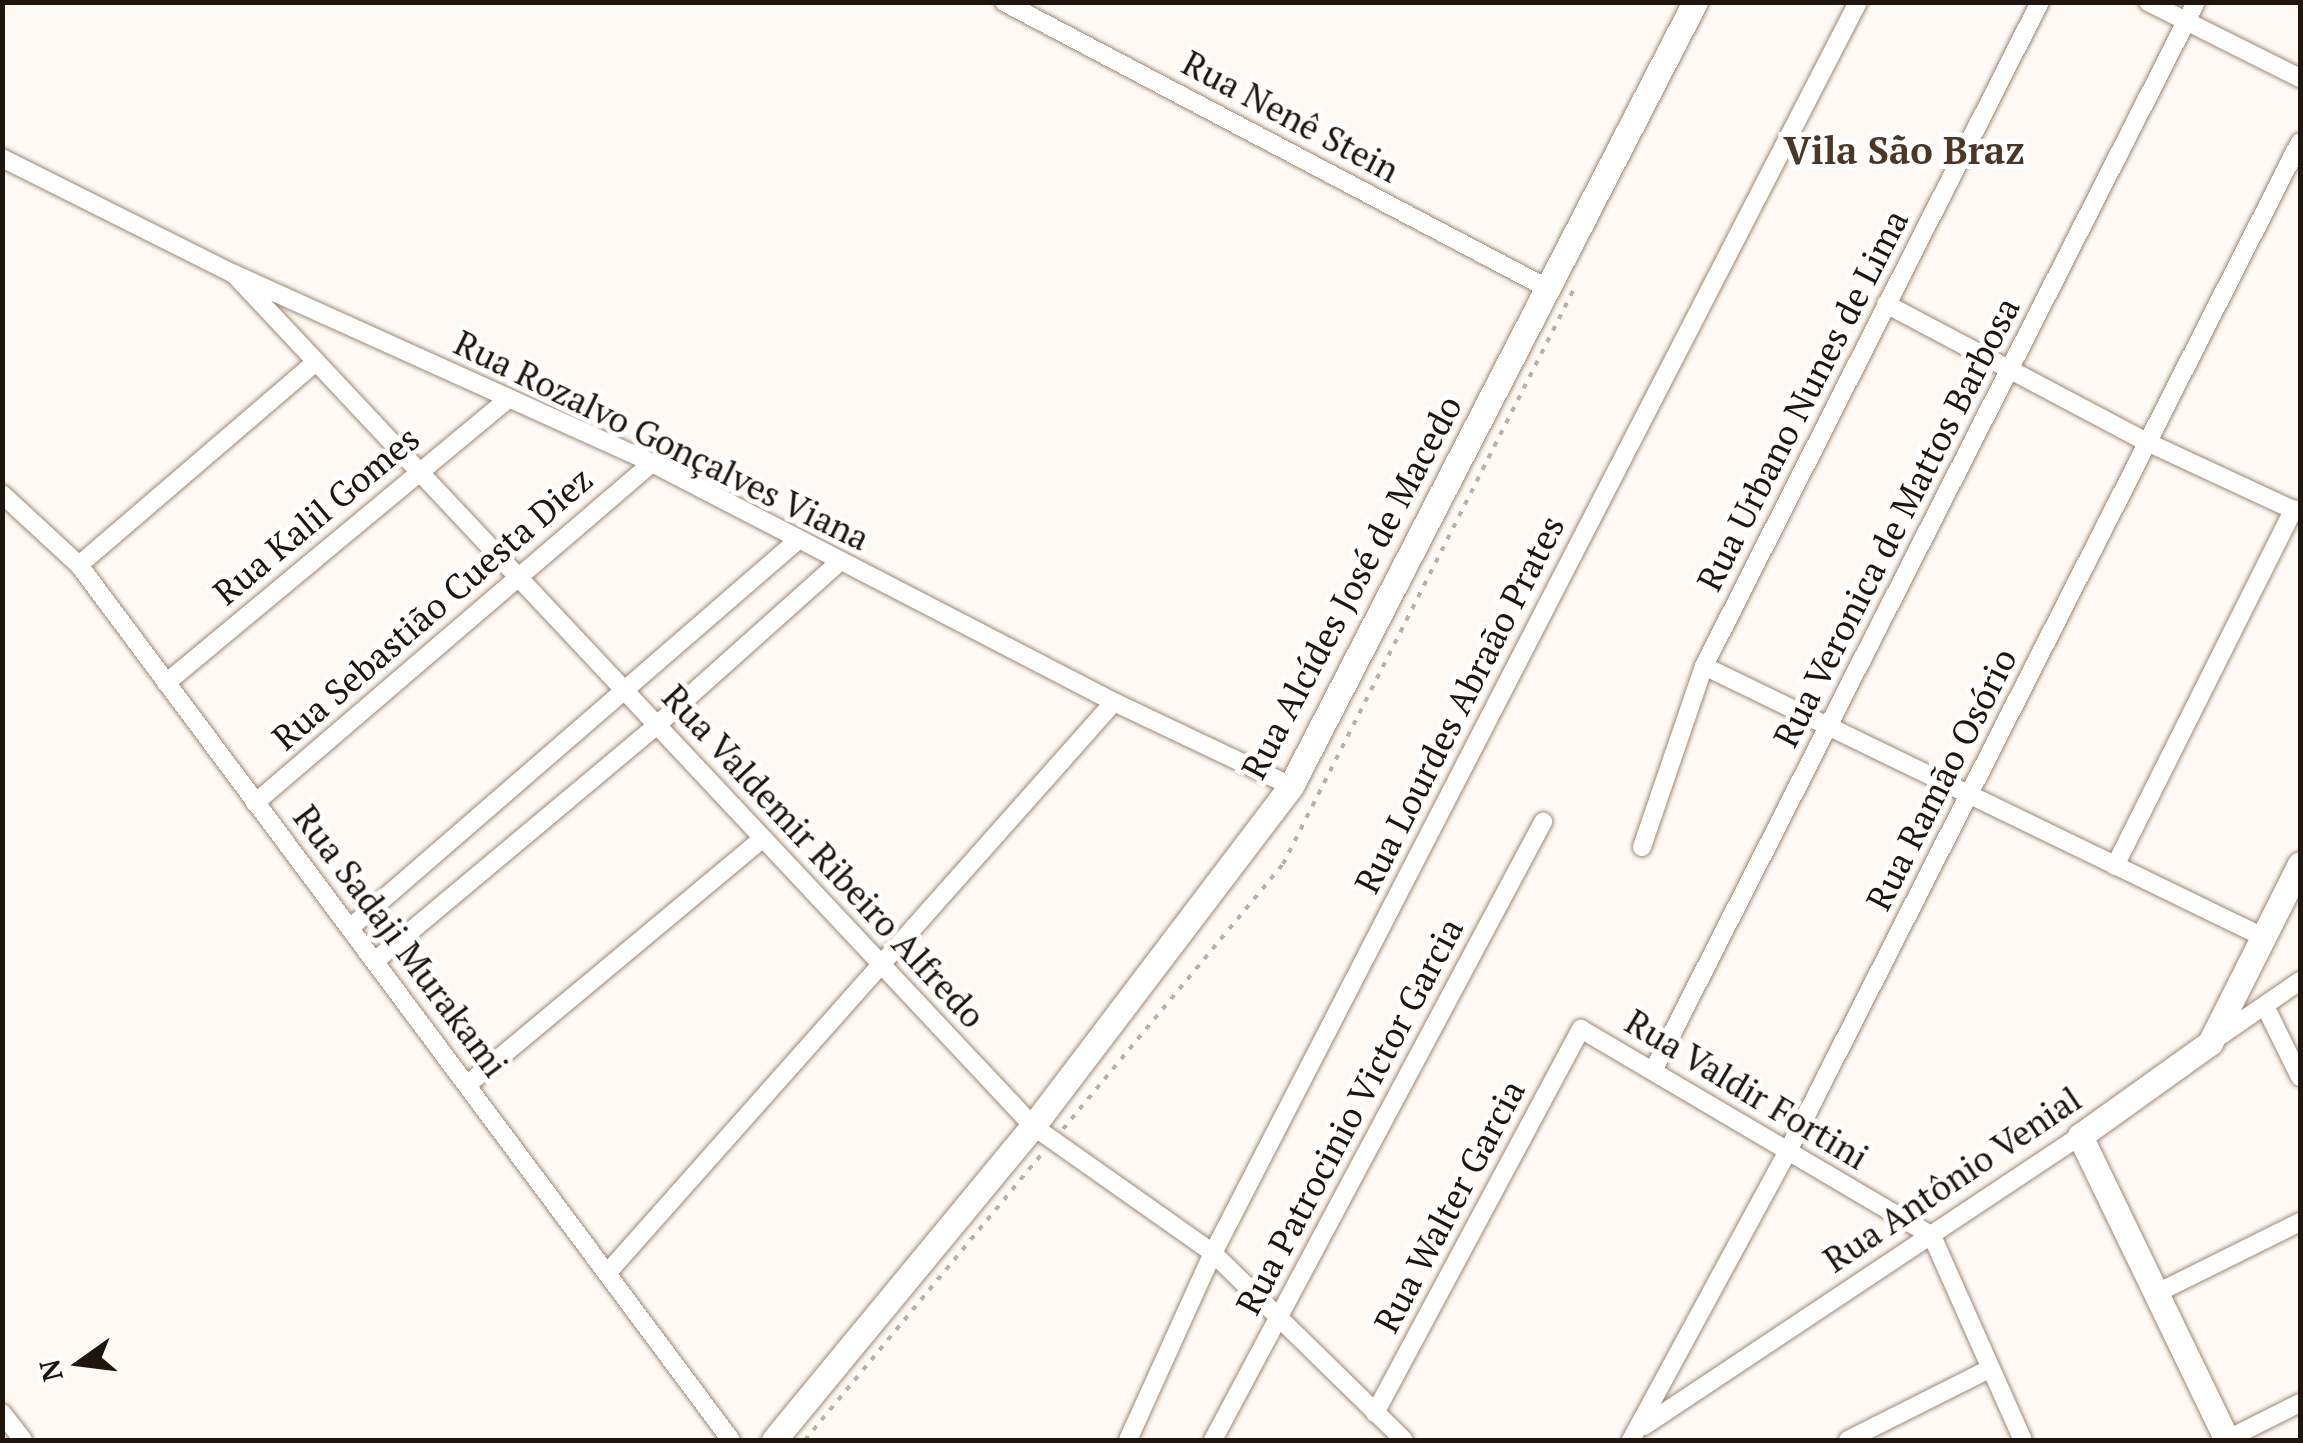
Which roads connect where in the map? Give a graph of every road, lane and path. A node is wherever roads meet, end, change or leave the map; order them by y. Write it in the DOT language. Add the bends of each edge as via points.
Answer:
graph roads {
  1 [pos="1004,2"];
  2 [pos="1858,2"];
  3 [pos="2040,2"];
  4 [pos="2148,2"];
  5 [pos="2196,2"];
  6 [pos="1692,3"];
  7 [pos="2187,22"];
  8 [pos="2300,78"];
  9 [pos="2300,142"];
  10 [pos="2,158"];
  11 [pos="234,274"];
  12 [pos="1547,288"];
  13 [pos="1886,304"];
  14 [pos="316,362"];
  15 [pos="2010,370"];
  16 [pos="508,398"];
  17 [pos="2148,442"];
  18 [pos="652,463"];
  19 [pos="418,471"];
  20 [pos="2,494"];
  21 [pos="2297,511"];
  22 [pos="798,540"];
  23 [pos="839,562"];
  24 [pos="79,565"];
  25 [pos="516,576"];
  26 [pos="1704,666"];
  27 [pos="166,682"];
  28 [pos="624,690"];
  29 [pos="1114,702"];
  30 [pos="657,725"];
  31 [pos="1829,726"];
  32 [pos="1291,786"];
  33 [pos="1970,795"];
  34 [pos="255,803"];
  35 [pos="1543,822"];
  36 [pos="763,838"];
  37 [pos="1642,847"];
  38 [pos="2300,864"];
  39 [pos="2116,866"];
  40 [pos="350,927"];
  41 [pos="2263,937"];
  42 [pos="375,961"];
  43 [pos="884,968"];
  44 [pos="2300,981"];
  45 [pos="2264,1006"];
  46 [pos="1580,1029"];
  47 [pos="2210,1043"];
  48 [pos="1653,1072"];
  49 [pos="2300,1076"];
  50 [pos="468,1084"];
  51 [pos="1033,1126"];
  52 [pos="2080,1136"];
  53 [pos="1788,1151"];
  54 [pos="2300,1222"];
  55 [pos="1932,1236"];
  56 [pos="1213,1254"];
  57 [pos="610,1270"];
  58 [pos="2156,1294"];
  59 [pos="1280,1313"];
  60 [pos="1989,1369"];
  61 [pos="2300,1403"];
  62 [pos="2,1413"];
  63 [pos="1375,1413"];
  64 [pos="1635,1435"];
  65 [pos="23,1440"];
  66 [pos="732,1440"];
  67 [pos="774,1440"];
  68 [pos="1128,1440"];
  69 [pos="1213,1440"];
  70 [pos="1404,1440"];
  71 [pos="1848,1440"];
  72 [pos="2024,1440"];
  73 [pos="2227,1440"];
  1 -- 12 [label="street, Rua Nenê Stein"];
  2 -- 56 [label="street, Rua Lourdes Abraão Prates"];
  3 -- 13 [label="street, Rua Urbano Nunes de Lima"];
  4 -- 7 [label="street"];
  5 -- 7 [label="street, Rua Veronica de Mattos Barbosa"];
  6 -- 12 [label="street, Rua Alcídes José de Macedo"];
  7 -- 8 [label="street"];
  7 -- 15 [label="street, Rua Veronica de Mattos Barbosa"];
  9 -- 17 [label="street, Rua Ramão Osório"];
  10 -- 11 [label="street, Rua Rozalvo Gonçalves Viana"];
  11 -- 14 [label="street, Rua Valdemir Ribeiro Alfredo"];
  11 -- 16 [label="street, Rua Rozalvo Gonçalves Viana"];
  12 -- 32 [label="street, Rua Alcídes José de Macedo"];
  13 -- 15 [label="street"];
  13 -- 26 [label="street, Rua Urbano Nunes de Lima"];
  14 -- 19 [label="street, Rua Valdemir Ribeiro Alfredo"];
  14 -- 24 [label="street"];
  15 -- 17 [label="street"];
  15 -- 31 [label="street, Rua Veronica de Mattos Barbosa"];
  16 -- 18 [label="street, Rua Rozalvo Gonçalves Viana"];
  16 -- 19 [label="street, Rua Kalil Gomes"];
  17 -- 21 [label="street"];
  17 -- 33 [label="street, Rua Ramão Osório"];
  18 -- 22 [label="street, Rua Rozalvo Gonçalves Viana"];
  18 -- 25 [label="street, Rua Sebastião Cuesta Diez"];
  19 -- 25 [label="street, Rua Valdemir Ribeiro Alfredo"];
  19 -- 27 [label="street, Rua Kalil Gomes"];
  20 -- 24 [label="street, Rua Sadaji Murakami"];
  21 -- 39 [label="street"];
  22 -- 23 [label="street, Rua Rozalvo Gonçalves Viana"];
  22 -- 28 [label="street"];
  23 -- 29 [label="street, Rua Rozalvo Gonçalves Viana"];
  23 -- 30 [label="street"];
  24 -- 27 [label="street, Rua Sadaji Murakami"];
  25 -- 28 [label="street, Rua Valdemir Ribeiro Alfredo"];
  25 -- 34 [label="street, Rua Sebastião Cuesta Diez"];
  26 -- 31 [label="street"];
  26 -- 37 [label="street, Rua Urbano Nunes de Lima"];
  27 -- 34 [label="street, Rua Sadaji Murakami"];
  28 -- 30 [label="street, Rua Valdemir Ribeiro Alfredo"];
  28 -- 40 [label="street"];
  29 -- 32 [label="street, Rua Rozalvo Gonçalves Viana"];
  29 -- 43 [label="street"];
  30 -- 36 [label="street, Rua Valdemir Ribeiro Alfredo"];
  30 -- 42 [label="street"];
  31 -- 33 [label="street"];
  31 -- 48 [label="street, Rua Veronica de Mattos Barbosa"];
  32 -- 51 [label="street, Rua Alcídes José de Macedo"];
  33 -- 39 [label="street"];
  33 -- 53 [label="street, Rua Ramão Osório"];
  34 -- 40 [label="street, Rua Sadaji Murakami"];
  35 -- 59 [label="street, Rua Patrocinio Victor Garcia"];
  36 -- 43 [label="street, Rua Valdemir Ribeiro Alfredo"];
  36 -- 50 [label="street"];
  38 -- 41 [label="street"];
  39 -- 41 [label="street"];
  40 -- 42 [label="street, Rua Sadaji Murakami"];
  41 -- 47 [label="street"];
  42 -- 50 [label="street, Rua Sadaji Murakami"];
  43 -- 51 [label="street, Rua Valdemir Ribeiro Alfredo"];
  43 -- 57 [label="street"];
  44 -- 45 [label="street, Rua Antônio Venial"];
  45 -- 47 [label="street, Rua Antônio Venial"];
  45 -- 49 [label="street"];
  46 -- 48 [label="street, Rua Valdir Fortini"];
  46 -- 63 [label="street, Rua Walter Garcia"];
  47 -- 52 [label="street, Rua Antônio Venial"];
  48 -- 53 [label="street, Rua Valdir Fortini"];
  50 -- 57 [label="street, Rua Sadaji Murakami"];
  51 -- 56 [label="street, Rua Valdemir Ribeiro Alfredo"];
  51 -- 67 [label="street, Rua Alcídes José de Macedo"];
  52 -- 55 [label="street, Rua Antônio Venial"];
  52 -- 58 [label="street"];
  53 -- 55 [label="street, Rua Valdir Fortini"];
  53 -- 64 [label="street, Rua Ramão Osório"];
  54 -- 58 [label="street"];
  55 -- 60 [label="street"];
  55 -- 64 [label="street, Rua Antônio Venial"];
  56 -- 59 [label="street, Rua Valdemir Ribeiro Alfredo"];
  56 -- 68 [label="street, Rua Lourdes Abraão Prates"];
  57 -- 66 [label="street, Rua Sadaji Murakami"];
  58 -- 73 [label="street"];
  59 -- 63 [label="street, Rua Valdemir Ribeiro Alfredo"];
  59 -- 69 [label="street, Rua Patrocinio Victor Garcia"];
  60 -- 71 [label="street"];
  60 -- 72 [label="street"];
  61 -- 73 [label="street"];
  62 -- 65 [label="street"];
  63 -- 70 [label="street, Rua Valdemir Ribeiro Alfredo"];
}
